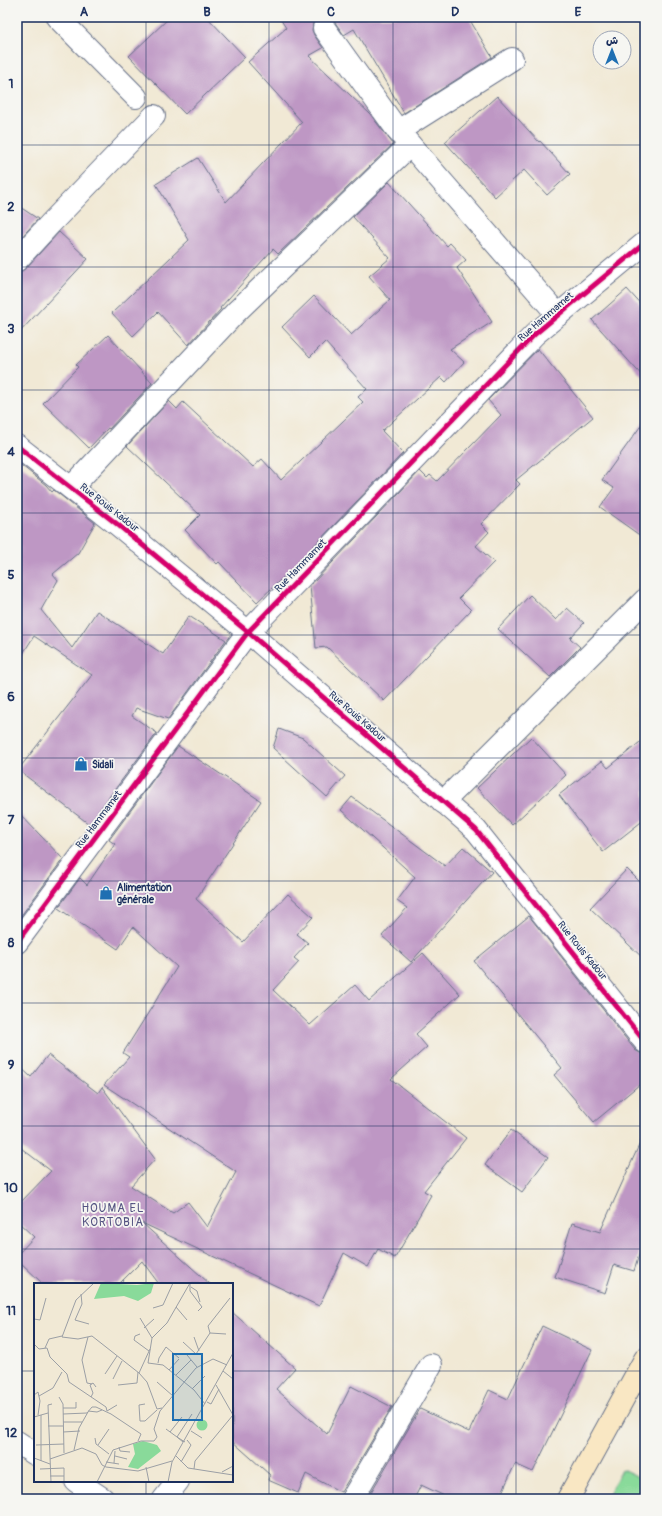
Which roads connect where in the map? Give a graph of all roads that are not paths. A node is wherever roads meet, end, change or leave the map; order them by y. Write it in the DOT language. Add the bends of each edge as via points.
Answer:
graph roads {
  1 [pos="57,17"];
  2 [pos="324,28"];
  3 [pos="512,59"];
  4 [pos="136,97"];
  5 [pos="154,116"];
  6 [pos="404,138"];
  7 [pos="645,243"];
  8 [pos="17,260"];
  9 [pos="558,316"];
  10 [pos="17,446"];
  11 [pos="71,488"];
  12 [pos="645,600"];
  13 [pos="248,632"];
  14 [pos="443,802"];
  15 [pos="17,942"];
  16 [pos="645,1042"];
  17 [pos="645,1359"];
  18 [pos="431,1364"];
  19 [pos="17,1442"];
  20 [pos="34,1453"];
  21 [pos="78,1482"];
  22 [pos="177,1482"];
  23 [pos="103,1499"];
  24 [pos="164,1499"];
  25 [pos="352,1499"];
  26 [pos="568,1499"];
  1 -- 4 [label="street"];
  2 -- 6 [label="street"];
  3 -- 6 [label="street"];
  5 -- 8 [label="street"];
  6 -- 9 [label="street"];
  6 -- 11 [label="street"];
  7 -- 9 [label="street, Rue Hammamet"];
  9 -- 13 [label="street, Rue Hammamet" via="535,334"];
  10 -- 11 [label="street, Rue Rouis Kadour"];
  11 -- 13 [label="street, Rue Rouis Kadour"];
  12 -- 14 [label="street"];
  13 -- 14 [label="street, Rue Rouis Kadour"];
  13 -- 15 [label="street, Rue Hammamet"];
  14 -- 16 [label="street, Rue Rouis Kadour" via="476,830"];
  17 -- 26 [label="main road"];
  18 -- 25 [label="street"];
  19 -- 20 [label="street"];
  21 -- 23 [label="street"];
  22 -- 24 [label="street"];
}
